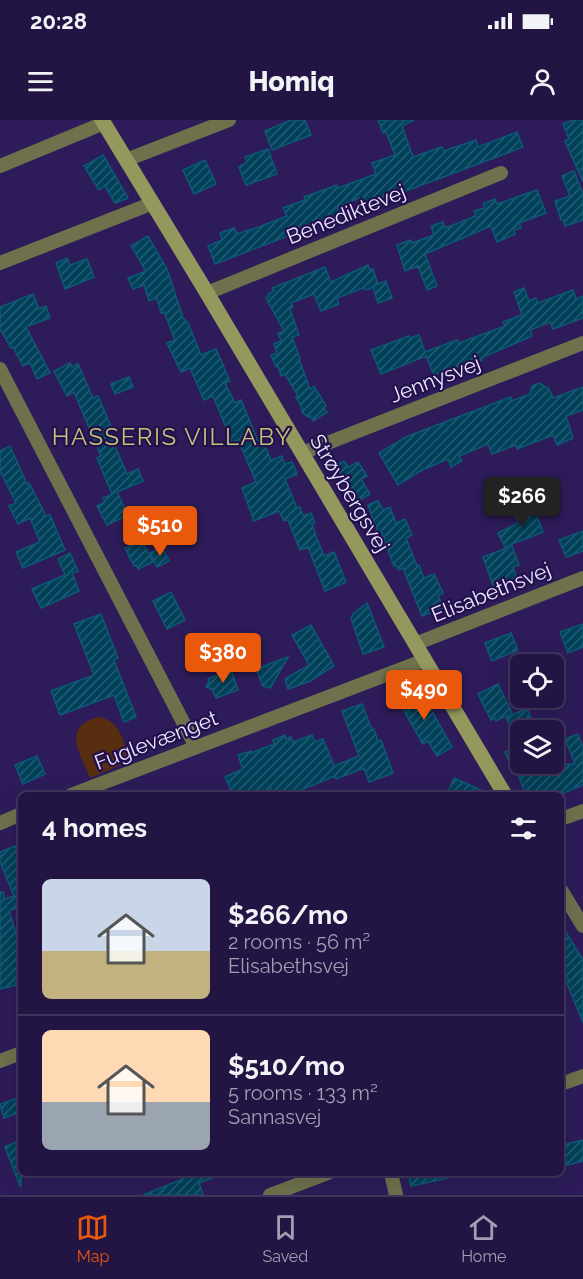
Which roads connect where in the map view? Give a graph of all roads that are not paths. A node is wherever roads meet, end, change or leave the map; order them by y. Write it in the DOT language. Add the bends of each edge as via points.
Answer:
graph roads {
  1 [pos="229,120"];
  2 [pos="103,122"];
  3 [pos="126,160"];
  4 [pos="0,166"];
  5 [pos="501,173"];
  6 [pos="153,202"];
  7 [pos="0,263"];
  8 [pos="207,293"];
  9 [pos="583,343"];
  10 [pos="0,369"];
  11 [pos="302,453"];
  12 [pos="583,578"];
  13 [pos="415,644"];
  14 [pos="425,660"];
  15 [pos="196,747"];
  16 [pos="79,792"];
  17 [pos="503,792"];
  18 [pos="583,811"];
  19 [pos="18,815"];
  20 [pos="564,818"];
  21 [pos="0,823"];
  22 [pos="564,895"];
  23 [pos="583,926"];
  24 [pos="18,1054"];
  25 [pos="0,1061"];
  26 [pos="583,1076"];
  27 [pos="564,1083"];
  28 [pos="320,1176"];
  29 [pos="392,1176"];
  30 [pos="270,1195"];
  31 [pos="396,1195"];
  1 -- 3 [label="street"];
  2 -- 3 [label="street, Strøybergsvej"];
  2 -- 4 [label="street"];
  3 -- 6 [label="street, Strøybergsvej"];
  5 -- 8 [label="street, Benediktevej"];
  6 -- 7 [label="street"];
  6 -- 8 [label="street, Strøybergsvej"];
  8 -- 11 [label="street, Strøybergsvej"];
  9 -- 11 [label="street, Jennysvej"];
  10 -- 15 [label="street"];
  11 -- 13 [label="street, Strøybergsvej"];
  12 -- 13 [label="street, Elisabethsvej"];
  13 -- 14 [label="street, Strøybergsvej"];
  14 -- 15 [label="street, Fuglevænget"];
  14 -- 17 [label="street, Strøybergsvej"];
  15 -- 16 [label="street, Fuglevænget"];
  18 -- 20 [label="street"];
  19 -- 21 [label="street"];
  22 -- 23 [label="street"];
  24 -- 25 [label="street"];
  26 -- 27 [label="street"];
  28 -- 30 [label="street"];
  29 -- 31 [label="street"];
}
